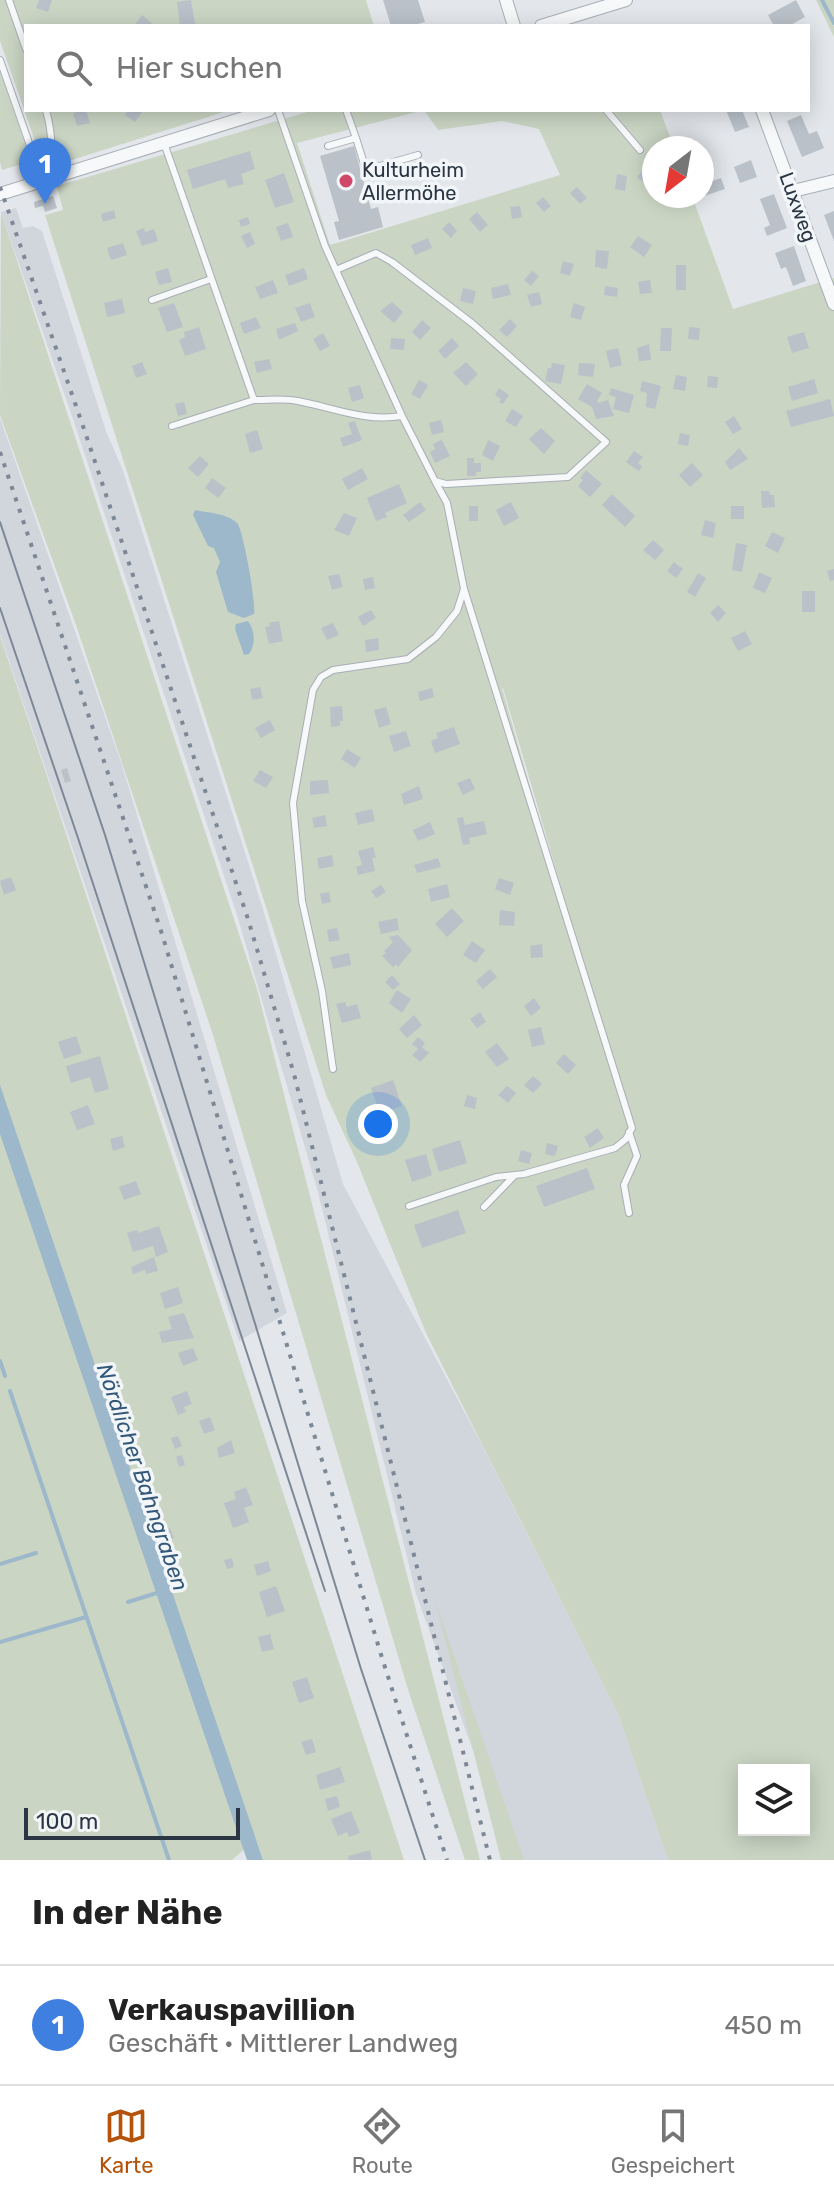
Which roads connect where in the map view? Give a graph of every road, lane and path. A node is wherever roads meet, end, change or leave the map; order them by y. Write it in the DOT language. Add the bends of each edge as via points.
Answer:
graph roads {
  1 [pos="9,0"];
  2 [pos="506,0"];
  3 [pos="626,0"];
  4 [pos="576,21"];
  5 [pos="513,24"];
  6 [pos="555,24"];
  7 [pos="24,43"];
  8 [pos="0,60"];
  9 [pos="46,112"];
  10 [pos="263,112"];
  11 [pos="279,112"];
  12 [pos="347,112"];
  13 [pos="608,112"];
  14 [pos="763,112"];
  15 [pos="356,138"];
  16 [pos="164,143"];
  17 [pos="328,146"];
  18 [pos="640,150"];
  19 [pos="418,155"];
  20 [pos="42,180"];
  21 [pos="834,181"];
  22 [pos="793,191"];
  23 [pos="0,194"];
  24 [pos="336,270"];
  25 [pos="211,279"];
  26 [pos="152,300"];
  27 [pos="834,304"];
  28 [pos="254,400"];
  29 [pos="402,416"];
  30 [pos="172,426"];
  31 [pos="435,481"];
  32 [pos="464,589"];
  33 [pos="333,1069"];
  34 [pos="629,1132"];
  35 [pos="515,1175"];
  36 [pos="409,1206"];
  37 [pos="484,1207"];
  38 [pos="629,1213"];
  1 -- 7 [label="lane"];
  2 -- 5 [label="street"];
  3 -- 4 [label="street"];
  4 -- 6 [label="street"];
  8 -- 20 [label="lane"];
  9 -- 20 [label="lane" via="51,165"];
  10 -- 16 [label="street"];
  11 -- 24 [label="lane"];
  12 -- 15 [label="lane"];
  13 -- 18 [label="lane"];
  14 -- 22 [label="street, Luxweg"];
  15 -- 17 [label="lane"];
  15 -- 19 [label="lane" via="366,170"];
  16 -- 20 [label="street"];
  16 -- 25 [label="lane"];
  20 -- 23 [label="street"];
  21 -- 22 [label="street"];
  22 -- 27 [label="street, Luxweg"];
  24 -- 29 [label="lane"];
  24 -- 31 [label="lane" via="376,253 392,262 473,324 606,442 568,477"];
  25 -- 26 [label="lane"];
  25 -- 28 [label="lane"];
  28 -- 29 [label="lane" via="293,400 355,416"];
  28 -- 30 [label="lane"];
  29 -- 31 [label="lane"];
  31 -- 32 [label="lane" via="447,503"];
  32 -- 33 [label="lane" via="457,611 408,659 333,670 313,690 293,803 302,901"];
  32 -- 34 [label="lane" via="632,1128"];
  34 -- 35 [label="lane" via="615,1148"];
  34 -- 38 [label="lane" via="637,1156 624,1185"];
  35 -- 36 [label="lane"];
  35 -- 37 [label="lane"];
}
